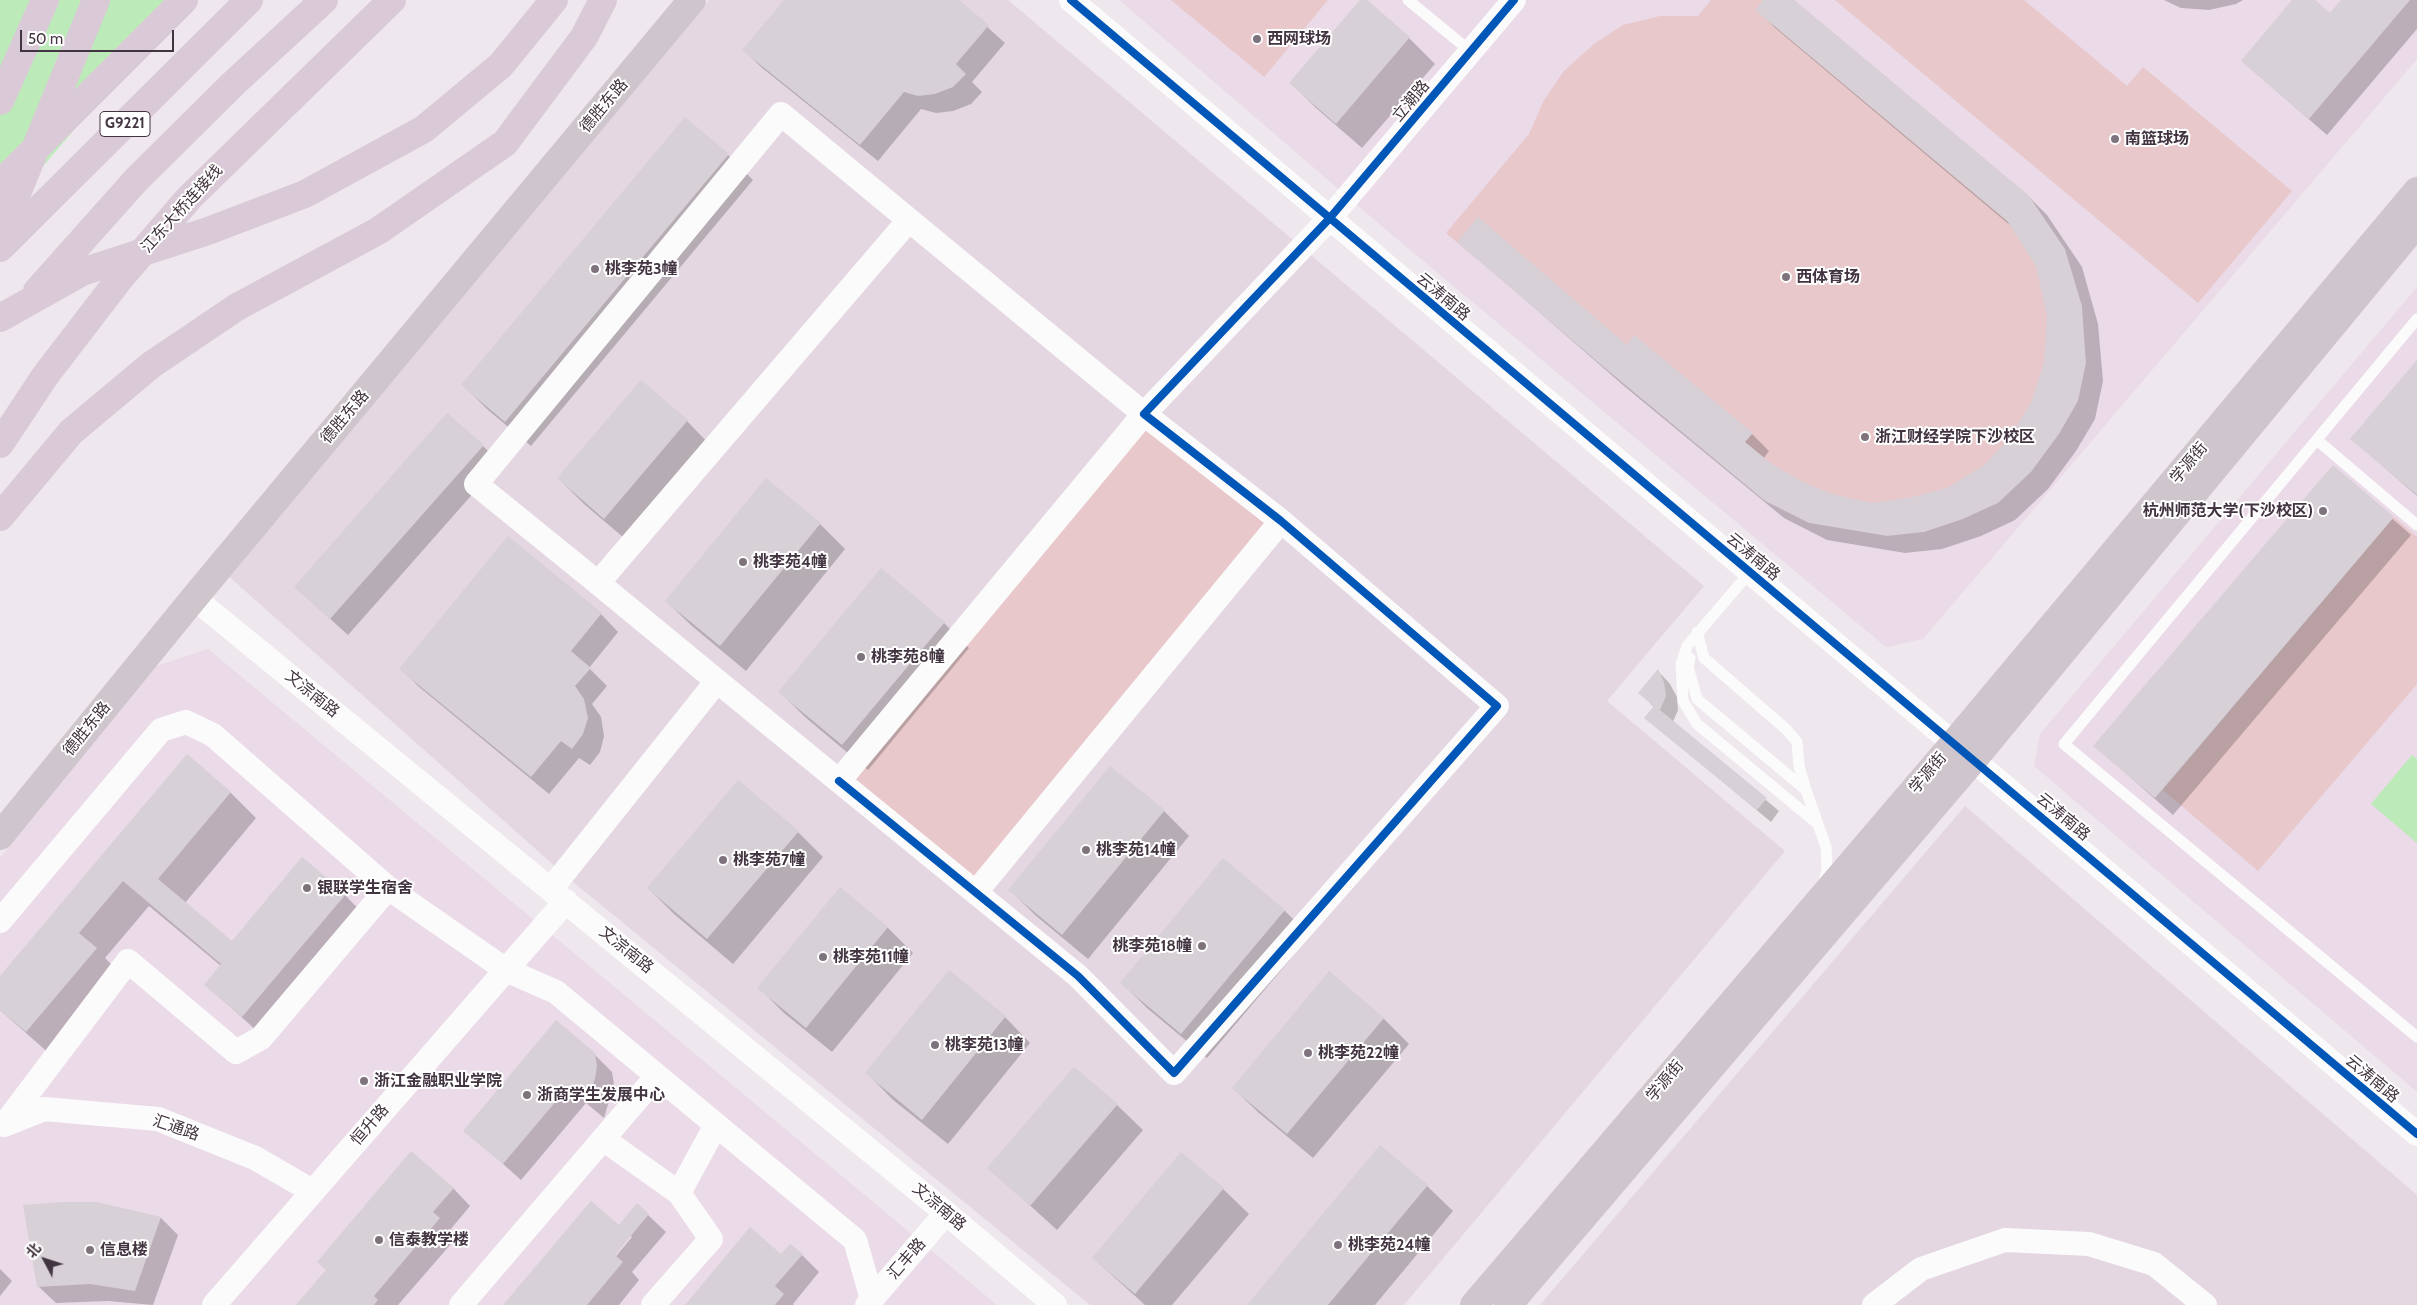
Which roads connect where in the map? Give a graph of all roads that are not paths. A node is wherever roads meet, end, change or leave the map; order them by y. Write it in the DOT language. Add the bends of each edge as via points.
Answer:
graph roads {
  1 [pos="44,0"];
  2 [pos="96,0"];
  3 [pos="184,0"];
  4 [pos="249,0"];
  5 [pos="324,0"];
  6 [pos="392,0"];
  7 [pos="554,0"];
  8 [pos="603,0"];
  9 [pos="692,0"];
  10 [pos="1071,0"];
  11 [pos="1408,0"];
  12 [pos="1514,0"];
  13 [pos="1470,51"];
  14 [pos="0,101"];
  15 [pos="0,184"];
  16 [pos="2417,192"];
  17 [pos="1329,219"];
  18 [pos="909,220"];
  19 [pos="2417,223"];
  20 [pos="0,235"];
  21 [pos="0,248"];
  22 [pos="0,318"];
  23 [pos="2417,319"];
  24 [pos="0,336"];
  25 [pos="1144,414"];
  26 [pos="2316,440"];
  27 [pos="0,444"];
  28 [pos="0,517"];
  29 [pos="1281,521"];
  30 [pos="2417,525"];
  31 [pos="1750,572"];
  32 [pos="598,583"];
  33 [pos="194,598"];
  34 [pos="1697,632"];
  35 [pos="718,681"];
  36 [pos="1964,751"];
  37 [pos="839,781"];
  38 [pos="1806,790"];
  39 [pos="1818,824"];
  40 [pos="0,836"];
  41 [pos="388,888"];
  42 [pos="976,892"];
  43 [pos="558,895"];
  44 [pos="1819,900"];
  45 [pos="0,921"];
  46 [pos="506,970"];
  47 [pos="2417,1037"];
  48 [pos="657,1076"];
  49 [pos="716,1125"];
  50 [pos="2,1126"];
  51 [pos="2417,1134"];
  52 [pos="603,1139"];
  53 [pos="312,1191"];
  54 [pos="679,1192"];
  55 [pos="946,1213"];
  56 [pos="870,1302"];
  57 [pos="214,1305"];
  58 [pos="461,1305"];
  59 [pos="653,1305"];
  60 [pos="1055,1305"];
  61 [pos="1474,1305"];
  62 [pos="1508,1305"];
  63 [pos="1874,1305"];
  64 [pos="2205,1305"];
  1 -- 14 [label="highway"];
  2 -- 20 [label="highway"];
  3 -- 15 [label="highway, G9221"];
  4 -- 21 [label="highway, G9221"];
  5 -- 24 [label="highway" via="136,180 60,262"];
  6 -- 27 [label="highway, 江东大桥连接线" via="189,198 121,277 45,376"];
  7 -- 22 [label="highway" via="501,65 424,129 305,194 208,231 82,272"];
  8 -- 28 [label="highway" via="584,37 505,143 378,231 237,307 151,365 71,432"];
  9 -- 33 [label="main road, 德胜东路"];
  10 -- 17 [label="street, 云涛南路"];
  11 -- 13 [label="lane"];
  12 -- 13 [label="street, 立潮路"];
  13 -- 17 [label="street, 立潮路"];
  16 -- 36 [label="main road, 学源街"];
  17 -- 25 [label="street, 立潮路"];
  17 -- 31 [label="street, 云涛南路"];
  18 -- 25 [label="street"];
  18 -- 32 [label="street"];
  18 -- 32 [label="street" via="781,114 476,484"];
  19 -- 36 [label="main road"];
  23 -- 26 [label="lane"];
  25 -- 29 [label="street"];
  25 -- 37 [label="street, 立潮路"];
  26 -- 30 [label="lane"];
  26 -- 47 [label="lane" via="2064,744"];
  29 -- 42 [label="street"];
  29 -- 42 [label="street" via="1497,706 1174,1073 1078,976"];
  31 -- 34 [label="lane"];
  31 -- 36 [label="street, 云涛南路"];
  32 -- 35 [label="street"];
  33 -- 40 [label="main road, 德胜东路"];
  33 -- 43 [label="street, 文淙南路"];
  34 -- 38 [label="lane" via="1704,658 1797,742"];
  34 -- 38 [label="lane" via="1688,667 1698,699"];
  34 -- 39 [label="lane" via="1687,646 1682,664 1683,701 1697,724"];
  35 -- 37 [label="street"];
  35 -- 43 [label="street, 恒升路"];
  36 -- 44 [label="main road, 学源街"];
  36 -- 51 [label="street, 云涛南路"];
  36 -- 62 [label="main road"];
  37 -- 42 [label="street"];
  38 -- 39 [label="lane"];
  39 -- 44 [label="lane" via="1826,847 1827,869"];
  41 -- 45 [label="street" via="213,735 186,722 161,730"];
  41 -- 46 [label="street"];
  41 -- 50 [label="street" via="261,1038 236,1052 128,961"];
  43 -- 46 [label="street, 恒升路"];
  43 -- 55 [label="street, 文淙南路"];
  44 -- 61 [label="main road, 学源街"];
  46 -- 48 [label="street" via="556,992"];
  46 -- 53 [label="street, 恒升路"];
  48 -- 49 [label="street"];
  48 -- 52 [label="street"];
  49 -- 54 [label="street"];
  49 -- 56 [label="street" via="855,1240"];
  50 -- 53 [label="street, 汇通路" via="44,1110 158,1119 255,1158"];
  52 -- 54 [label="street"];
  52 -- 58 [label="street"];
  53 -- 57 [label="street, 恒升路"];
  54 -- 59 [label="street" via="711,1239"];
  55 -- 56 [label="street, 汇丰路"];
  55 -- 60 [label="street, 文淙南路"];
  63 -- 64 [label="street" via="1921,1269 2005,1240 2089,1244 2154,1264"];
}
